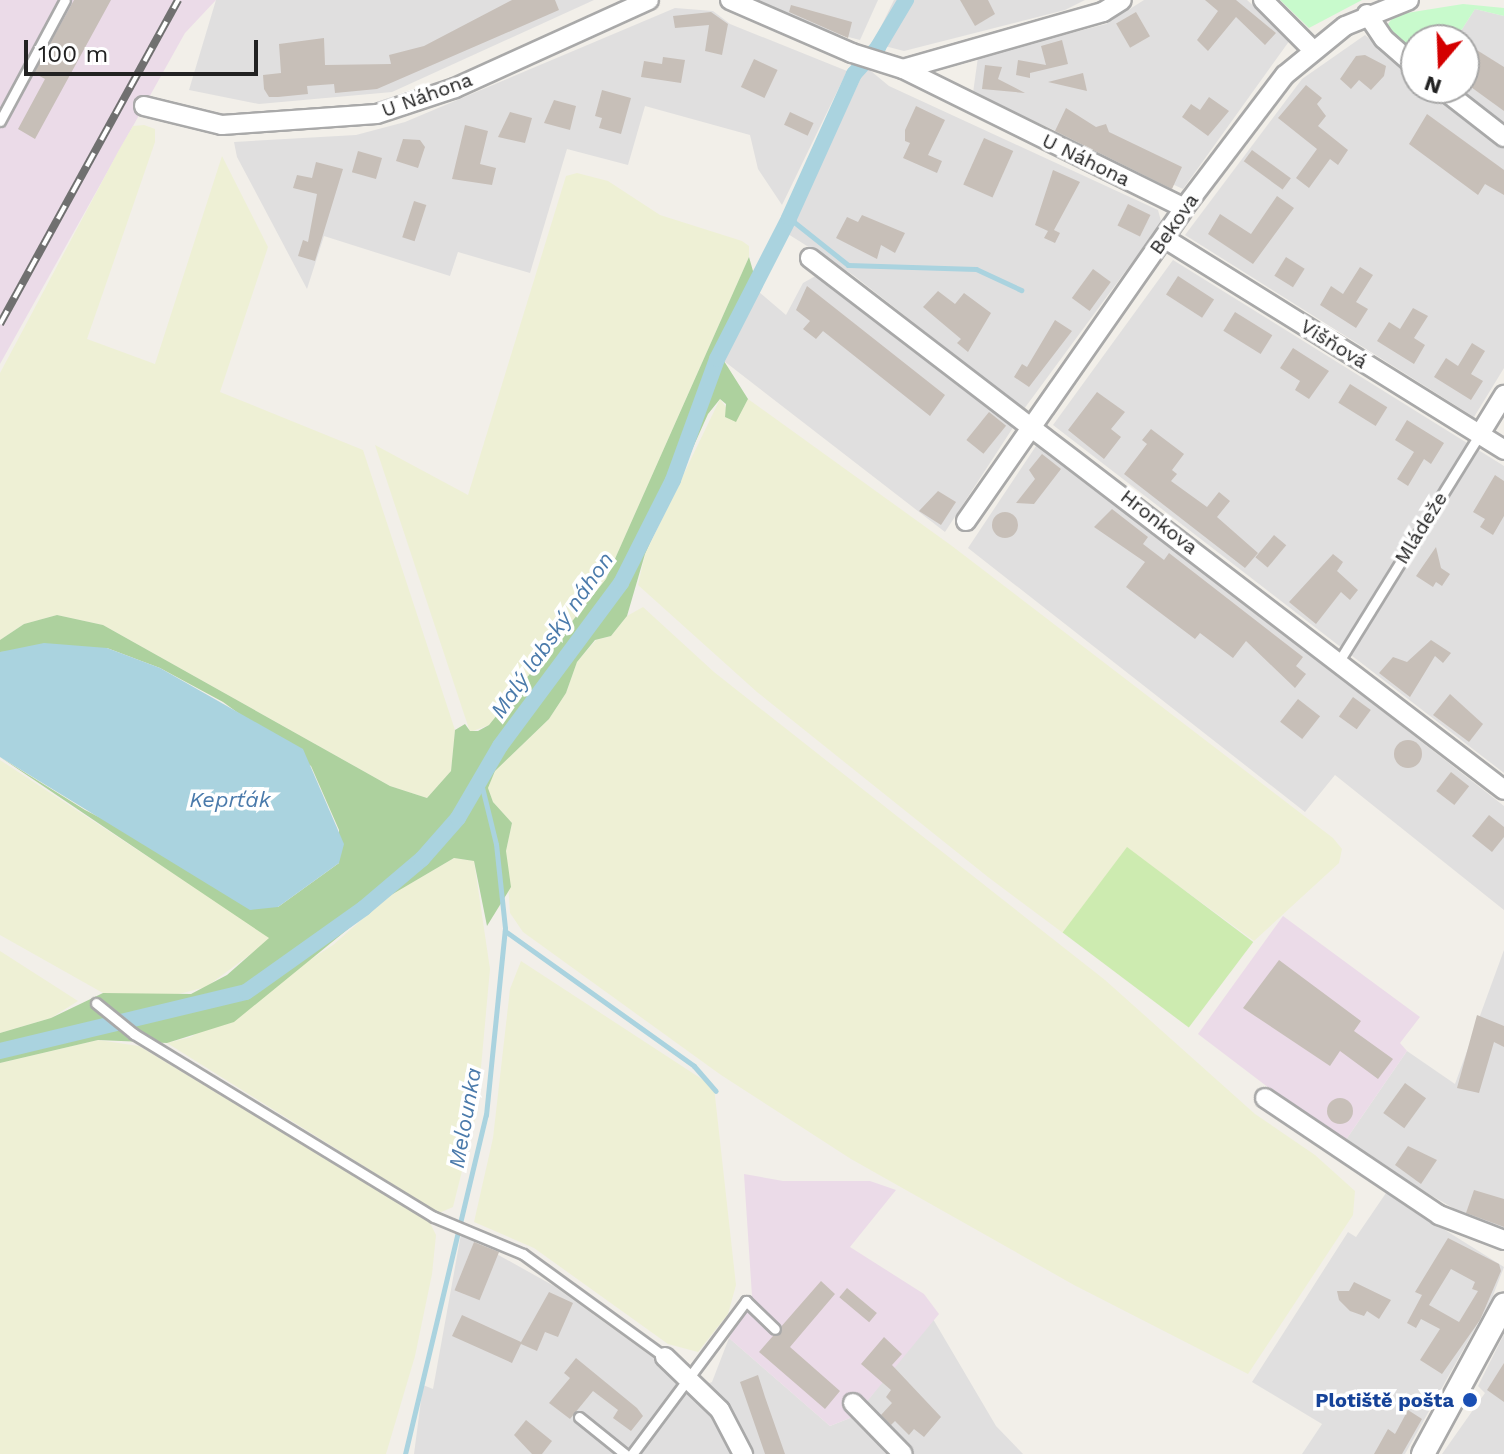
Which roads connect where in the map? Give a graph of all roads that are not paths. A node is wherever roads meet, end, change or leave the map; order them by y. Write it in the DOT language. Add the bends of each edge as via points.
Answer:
graph roads {
  1 [pos="65,0"];
  2 [pos="649,0"];
  3 [pos="730,0"];
  4 [pos="1122,0"];
  5 [pos="1263,0"];
  6 [pos="1409,0"];
  7 [pos="1367,14"];
  8 [pos="1312,49"];
  9 [pos="1400,53"];
  10 [pos="903,69"];
  11 [pos="1462,104"];
  12 [pos="144,106"];
  13 [pos="0,121"];
  14 [pos="1504,137"];
  15 [pos="1184,208"];
  16 [pos="1164,238"];
  17 [pos="810,258"];
  18 [pos="1504,395"];
  19 [pos="1034,426"];
  20 [pos="1480,434"];
  21 [pos="1504,450"];
  22 [pos="966,521"];
  23 [pos="1339,661"];
  24 [pos="1504,790"];
  25 [pos="96,1003"];
  26 [pos="1265,1098"];
  27 [pos="1504,1240"];
  28 [pos="1504,1305"];
  29 [pos="775,1329"];
  30 [pos="665,1357"];
  31 [pos="689,1379"];
  32 [pos="853,1403"];
  33 [pos="579,1417"];
  34 [pos="625,1454"];
  35 [pos="632,1454"];
  36 [pos="743,1454"];
  37 [pos="903,1454"];
  38 [pos="1423,1454"];
  1 -- 13 [label="lane"];
  2 -- 12 [label="street, U Náhona" via="455,88 377,114 222,125"];
  3 -- 10 [label="street, U Náhona"];
  4 -- 10 [label="street" via="1103,12"];
  5 -- 8 [label="street"];
  6 -- 7 [label="street, Bekova"];
  7 -- 8 [label="street, Bekova"];
  7 -- 9 [label="street"];
  8 -- 15 [label="street, Bekova" via="1269,94"];
  10 -- 15 [label="street, U Náhona"];
  11 -- 14 [label="street"];
  15 -- 16 [label="street, Bekova"];
  16 -- 19 [label="street, Bekova"];
  16 -- 20 [label="street, Višňová"];
  17 -- 19 [label="street, Hronkova"];
  18 -- 20 [label="street, Mládeže"];
  19 -- 22 [label="street, Bekova"];
  19 -- 23 [label="street, Hronkova"];
  20 -- 21 [label="street, Višňová"];
  20 -- 23 [label="lane, Mládeže"];
  23 -- 24 [label="street, Hronkova"];
  25 -- 30 [label="lane" via="134,1034 447,1223 523,1254"];
  26 -- 27 [label="street" via="1439,1215"];
  28 -- 38 [label="street"];
  29 -- 31 [label="lane" via="746,1301"];
  30 -- 31 [label="street"];
  31 -- 35 [label="lane"];
  31 -- 36 [label="street" via="730,1423"];
  32 -- 37 [label="street"];
  33 -- 34 [label="lane"];
}
